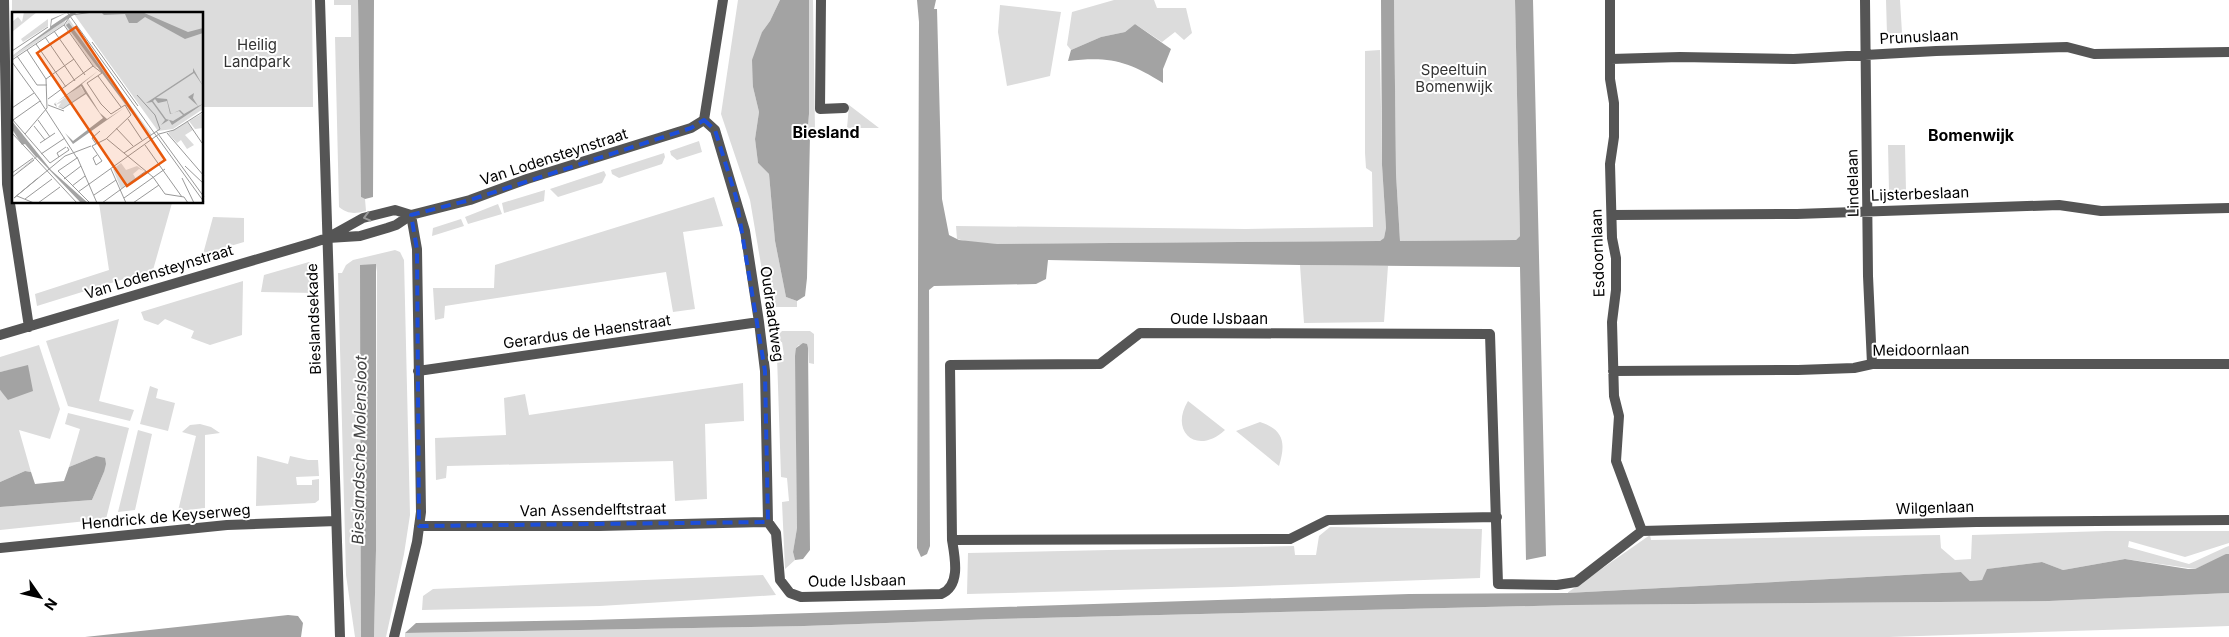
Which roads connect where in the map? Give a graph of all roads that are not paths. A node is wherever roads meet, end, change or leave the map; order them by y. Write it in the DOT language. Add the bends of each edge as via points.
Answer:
graph roads {
  1 [pos="4,0"];
  2 [pos="320,0"];
  3 [pos="723,0"];
  4 [pos="821,0"];
  5 [pos="1610,0"];
  6 [pos="1865,0"];
  7 [pos="2229,52"];
  8 [pos="1866,55"];
  9 [pos="1611,60"];
  10 [pos="844,108"];
  11 [pos="704,120"];
  12 [pos="2229,208"];
  13 [pos="1869,211"];
  14 [pos="411,215"];
  15 [pos="1612,215"];
  16 [pos="327,238"];
  17 [pos="760,322"];
  18 [pos="29,327"];
  19 [pos="0,335"];
  20 [pos="1872,364"];
  21 [pos="2229,364"];
  22 [pos="418,371"];
  23 [pos="1613,371"];
  24 [pos="1497,517"];
  25 [pos="2229,520"];
  26 [pos="336,521"];
  27 [pos="768,522"];
  28 [pos="419,526"];
  29 [pos="1642,531"];
  30 [pos="952,540"];
  31 [pos="0,548"];
  32 [pos="340,637"];
  33 [pos="394,637"];
  1 -- 18 [label="street" via="7,184"];
  2 -- 16 [label="street, Bieslandsekade"];
  3 -- 11 [label="street"];
  4 -- 10 [label="street" via="820,109"];
  5 -- 9 [label="street, Esdoornlaan"];
  6 -- 8 [label="street, Lindelaan"];
  7 -- 8 [label="street, Prunuslaan" via="2094,54 2067,47"];
  8 -- 9 [label="street, Prunuslaan" via="1794,59 1680,57"];
  8 -- 13 [label="street, Lindelaan"];
  9 -- 15 [label="street, Esdoornlaan" via="1614,103 1610,164"];
  11 -- 14 [label="street, Van Lodensteynstraat" via="691,128 470,200"];
  11 -- 17 [label="street, Oudraadtweg" via="716,130 745,231"];
  12 -- 13 [label="street, Lijsterbeslaan" via="2101,211 2059,205"];
  13 -- 15 [label="street, Lijsterbeslaan"];
  13 -- 20 [label="street, Lindelaan"];
  14 -- 16 [label="street, Van Lodensteynstraat" via="396,225 360,236"];
  14 -- 16 [label="street, Van Lodensteynstraat, one-way" via="395,210 363,218"];
  14 -- 22 [label="street" via="417,248"];
  15 -- 23 [label="street, Esdoornlaan" via="1616,258"];
  16 -- 18 [label="street, Van Lodensteynstraat"];
  16 -- 26 [label="street, Bieslandsekade"];
  17 -- 22 [label="street, Gerardus de Haenstraat"];
  17 -- 27 [label="street, Oudraadtweg" via="765,371"];
  18 -- 19 [label="street, Van Lodensteynstraat"];
  20 -- 21 [label="street, Meidoornlaan"];
  20 -- 23 [label="street, Meidoornlaan" via="1845,369"];
  22 -- 28 [label="street"];
  23 -- 29 [label="street, Esdoornlaan" via="1619,416 1616,461"];
  24 -- 29 [label="street, Oude IJsbaan" via="1498,584 1557,585 1576,582"];
  24 -- 30 [label="street" via="1328,520 1290,539"];
  24 -- 30 [label="street, Oude IJsbaan" via="1490,334 1140,333 1100,364 950,365"];
  25 -- 29 [label="street, Wilgenlaan" via="1976,522"];
  26 -- 31 [label="street, Hendrick de Keyserweg" via="227,525"];
  26 -- 32 [label="street, Bieslandsekade"];
  27 -- 28 [label="street, Van Assendelftstraat"];
  27 -- 30 [label="street, Oude IJsbaan" via="776,533 780,580 790,593 801,597 948,592 954,580"];
  28 -- 33 [label="street"];
}
